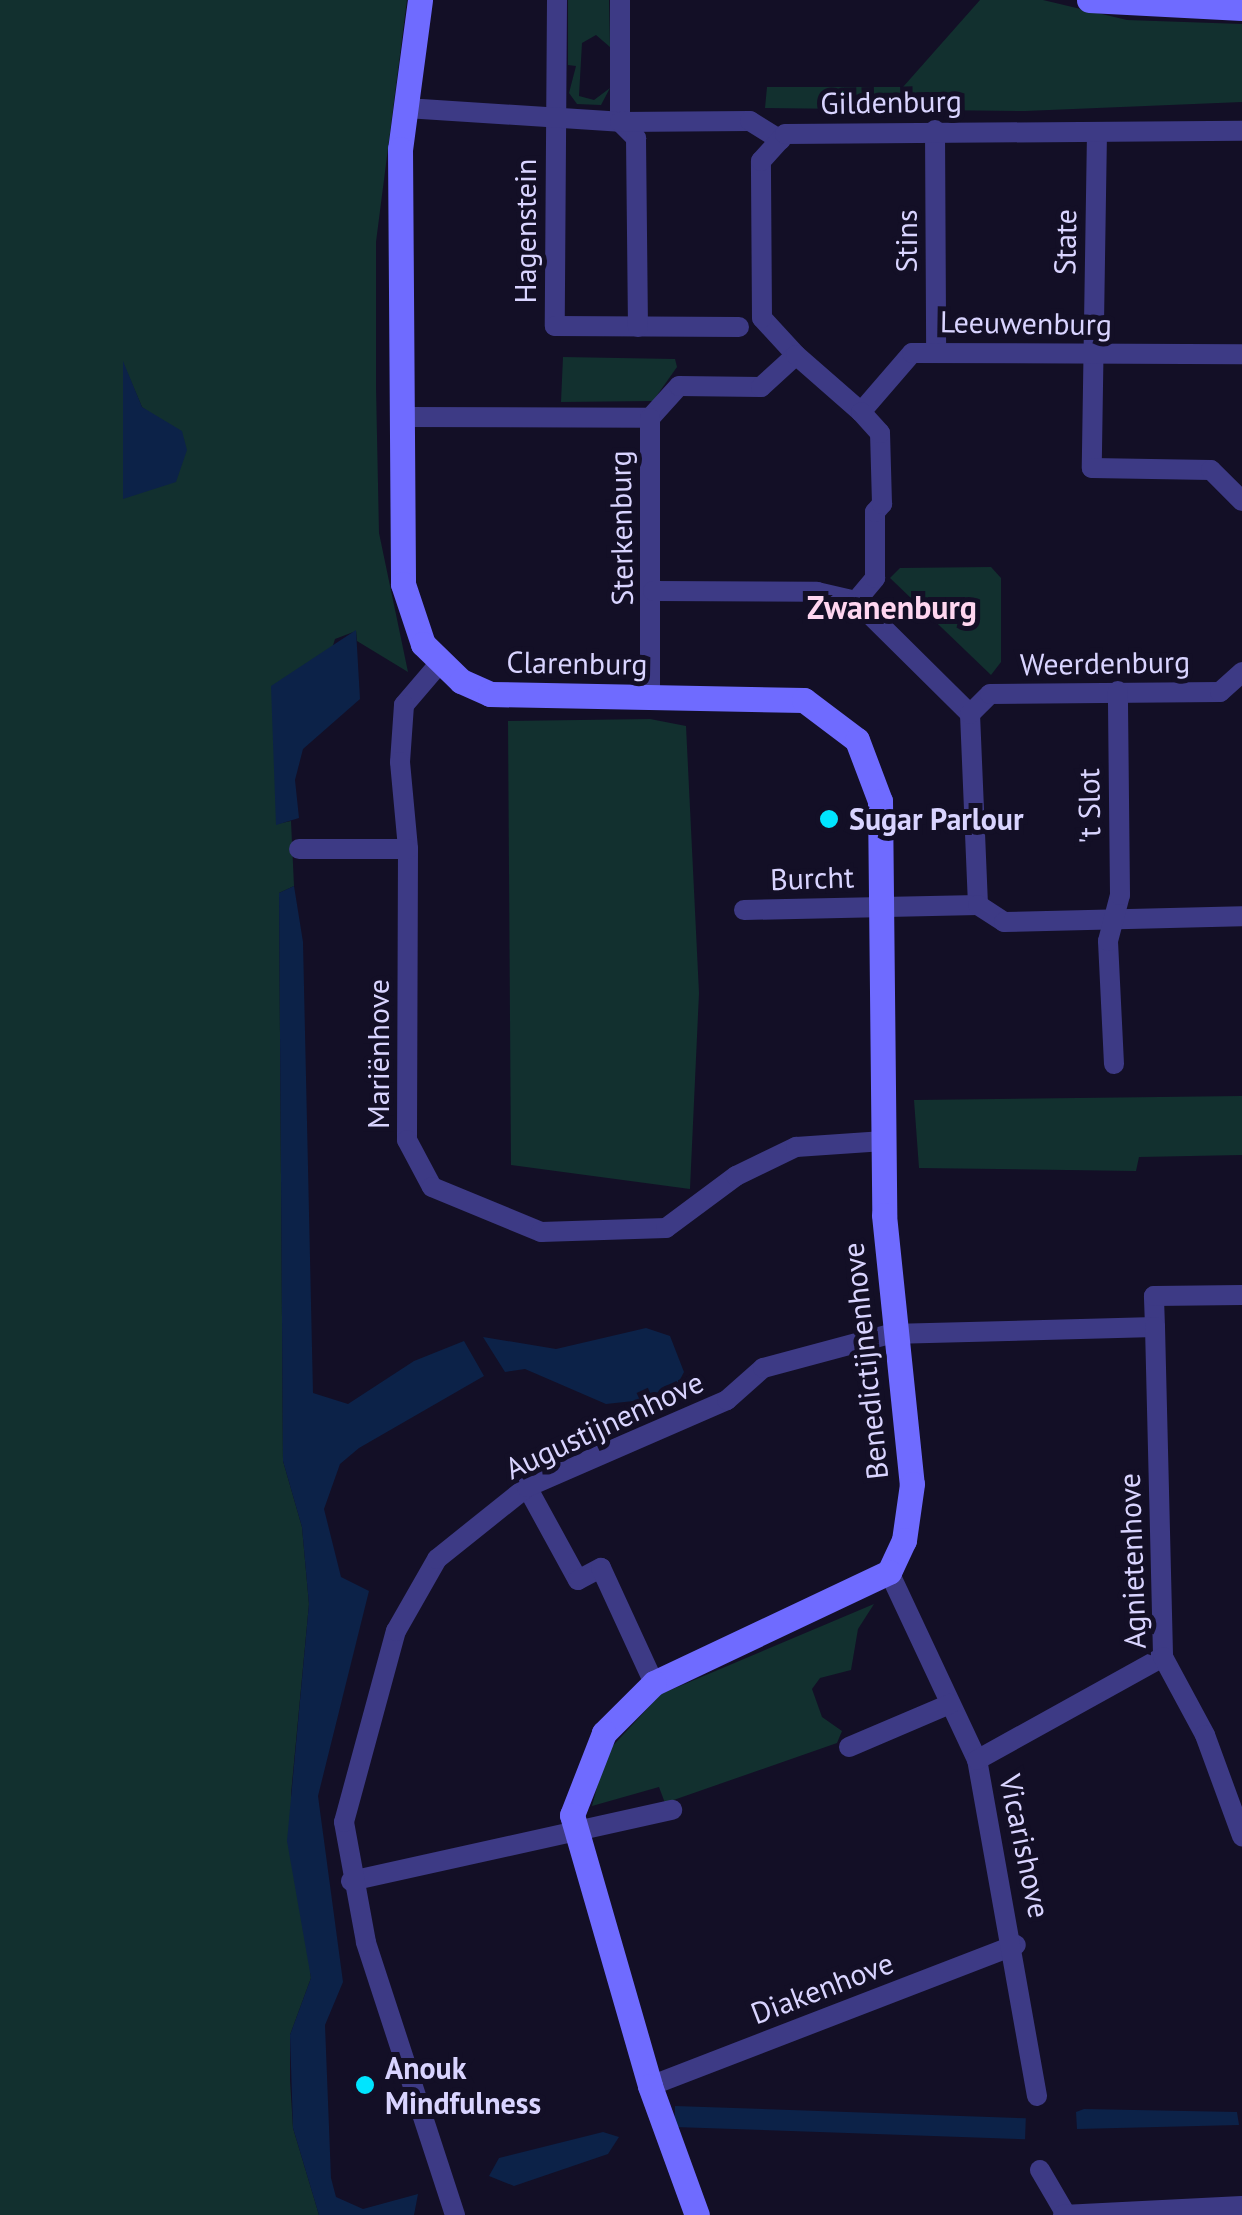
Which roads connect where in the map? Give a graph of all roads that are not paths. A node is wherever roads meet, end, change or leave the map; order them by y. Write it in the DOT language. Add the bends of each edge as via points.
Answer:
graph roads {
  1 [pos="420,0"];
  2 [pos="557,0"];
  3 [pos="620,0"];
  4 [pos="1089,0"];
  5 [pos="1242,8"];
  6 [pos="406,108"];
  7 [pos="554,113"];
  8 [pos="620,122"];
  9 [pos="935,130"];
  10 [pos="1242,131"];
  11 [pos="1097,132"];
  12 [pos="780,140"];
  13 [pos="638,327"];
  14 [pos="740,327"];
  15 [pos="936,352"];
  16 [pos="1094,354"];
  17 [pos="1242,354"];
  18 [pos="796,355"];
  19 [pos="861,412"];
  20 [pos="404,417"];
  21 [pos="650,418"];
  22 [pos="1242,501"];
  23 [pos="653,592"];
  24 [pos="856,601"];
  25 [pos="439,664"];
  26 [pos="1240,677"];
  27 [pos="1118,692"];
  28 [pos="650,697"];
  29 [pos="970,714"];
  30 [pos="298,849"];
  31 [pos="408,849"];
  32 [pos="978,905"];
  33 [pos="882,906"];
  34 [pos="744,910"];
  35 [pos="1242,916"];
  36 [pos="1112,919"];
  37 [pos="1114,1064"];
  38 [pos="884,1141"];
  39 [pos="1242,1295"];
  40 [pos="1155,1328"];
  41 [pos="890,1334"];
  42 [pos="528,1488"];
  43 [pos="888,1572"];
  44 [pos="1163,1658"];
  45 [pos="654,1683"];
  46 [pos="950,1704"];
  47 [pos="850,1747"];
  48 [pos="976,1760"];
  49 [pos="672,1810"];
  50 [pos="575,1834"];
  51 [pos="1242,1836"];
  52 [pos="352,1881"];
  53 [pos="1016,1944"];
  54 [pos="650,2086"];
  55 [pos="1036,2096"];
  56 [pos="1040,2170"];
  57 [pos="1242,2206"];
  58 [pos="1064,2213"];
  59 [pos="455,2215"];
  60 [pos="696,2215"];
  1 -- 6 [label="street, Clarenburg"];
  2 -- 7 [label="street, Hagenstein"];
  3 -- 8 [label="street"];
  4 -- 5 [label="street"];
  6 -- 7 [label="street, Hagenstein" via="444,115"];
  6 -- 20 [label="street, Clarenburg"];
  7 -- 8 [label="street, Hagenstein"];
  7 -- 13 [label="street, Hagenstein" via="554,326"];
  8 -- 12 [label="street, Hagenstein" via="750,120"];
  8 -- 13 [label="street" via="636,138"];
  9 -- 11 [label="street, Gildenburg"];
  9 -- 12 [label="street, Gildenburg"];
  9 -- 15 [label="street, Stins"];
  10 -- 11 [label="street, Gildenburg"];
  11 -- 16 [label="street, State"];
  12 -- 18 [label="street, Gildenburg" via="760,161 762,318"];
  13 -- 14 [label="street, Hagenstein"];
  15 -- 16 [label="street, Leeuwenburg"];
  15 -- 19 [label="street, Leeuwenburg" via="912,353"];
  16 -- 17 [label="street, Leeuwenburg"];
  16 -- 22 [label="street" via="1092,468 1211,470"];
  18 -- 19 [label="street"];
  18 -- 21 [label="street" via="761,387 679,386"];
  19 -- 24 [label="street" via="880,433 882,504 875,512 875,578"];
  20 -- 21 [label="street"];
  20 -- 25 [label="street, Clarenburg" via="403,584 409,618"];
  21 -- 23 [label="street, Sterkenburg"];
  23 -- 24 [label="street" via="816,592"];
  23 -- 28 [label="street, Sterkenburg"];
  24 -- 29 [label="street"];
  25 -- 28 [label="street, Clarenburg" via="490,694"];
  25 -- 31 [label="street, Mariënhove" via="404,705 400,762"];
  26 -- 27 [label="street, Weerdenburg" via="1220,692"];
  27 -- 29 [label="street, Weerdenburg" via="990,694"];
  27 -- 36 [label="street, 't Slot" via="1120,895"];
  28 -- 33 [label="street, Clarenburg" via="772,694 832,715 872,768"];
  29 -- 32 [label="street"];
  30 -- 31 [label="street"];
  31 -- 38 [label="street, Mariënhove" via="406,1140 432,1187 541,1232 647,1230 666,1228 736,1176 796,1147"];
  32 -- 33 [label="street, Burcht"];
  32 -- 36 [label="street" via="1004,922"];
  33 -- 34 [label="street, Burcht"];
  33 -- 38 [label="street, Clarenburg"];
  35 -- 36 [label="street"];
  36 -- 37 [label="street, 't Slot"];
  38 -- 41 [label="street, Benedictijnenhove"];
  39 -- 40 [label="street, Agnietenhove" via="1154,1296"];
  40 -- 41 [label="street"];
  40 -- 44 [label="street, Agnietenhove"];
  41 -- 42 [label="street, Augustijnenhove" via="764,1368 727,1400"];
  41 -- 43 [label="street, Benedictijnenhove" via="912,1484 904,1540"];
  42 -- 45 [label="street" via="578,1580 601,1568"];
  42 -- 52 [label="street, Augustijnenhove" via="437,1559 396,1631 344,1822"];
  43 -- 45 [label="street"];
  43 -- 46 [label="street"];
  44 -- 48 [label="street, Vicarishove"];
  44 -- 51 [label="street, Agnietenhove" via="1205,1735"];
  45 -- 50 [label="street" via="604,1734 572,1816"];
  46 -- 47 [label="street"];
  46 -- 48 [label="street"];
  48 -- 53 [label="street, Vicarishove"];
  49 -- 50 [label="street"];
  50 -- 52 [label="street"];
  50 -- 54 [label="street"];
  52 -- 59 [label="street, Augustijnenhove"];
  53 -- 54 [label="street, Diakenhove"];
  53 -- 55 [label="street, Vicarishove"];
  54 -- 60 [label="street"];
  56 -- 58 [label="street"];
  57 -- 58 [label="street"];
}
